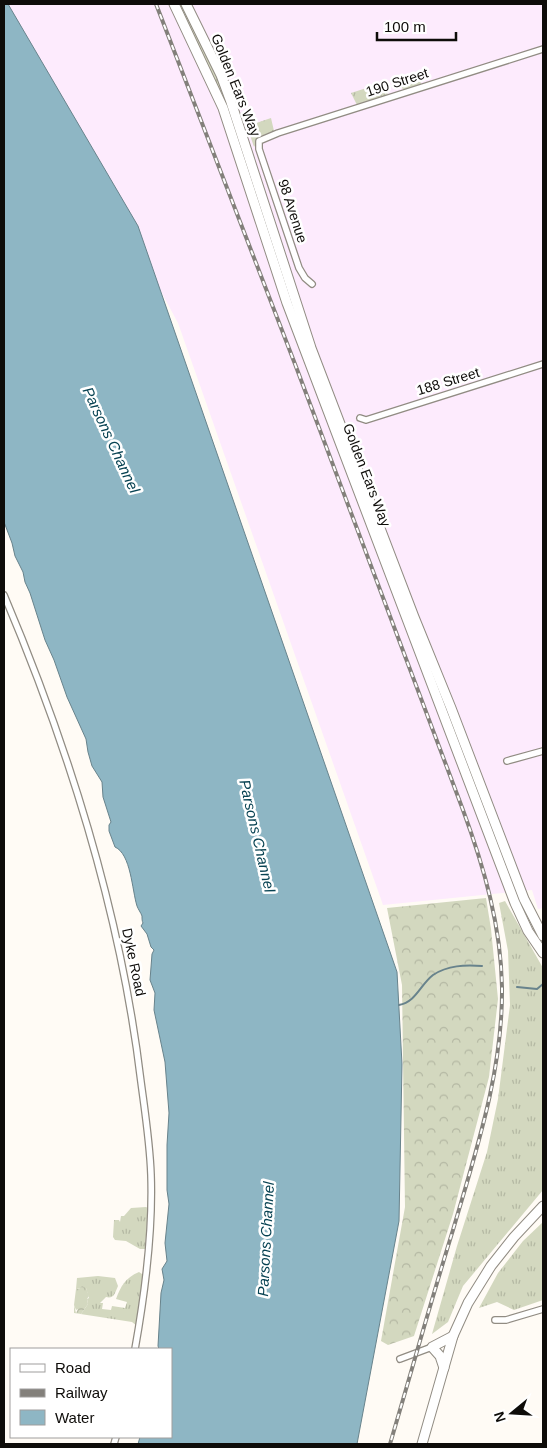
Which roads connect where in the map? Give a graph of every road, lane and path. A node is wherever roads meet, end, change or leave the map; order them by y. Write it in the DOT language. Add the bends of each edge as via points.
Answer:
graph roads {
  1 [pos="174,4"];
  2 [pos="186,4"];
  3 [pos="543,49"];
  4 [pos="260,141"];
  5 [pos="312,284"];
  6 [pos="543,364"];
  7 [pos="360,418"];
  8 [pos="4,595"];
  9 [pos="543,751"];
  10 [pos="507,761"];
  11 [pos="542,934"];
  12 [pos="541,950"];
  13 [pos="543,1206"];
  14 [pos="543,1309"];
  15 [pos="495,1320"];
  16 [pos="453,1336"];
  17 [pos="135,1348"];
  18 [pos="432,1348"];
  19 [pos="400,1359"];
  20 [pos="444,1368"];
  21 [pos="422,1444"];
  1 -- 12 [label="main road, Golden Ears Way" via="223,108 293,318 511,894"];
  2 -- 11 [label="main road, Golden Ears Way" via="232,102 311,348 524,899"];
  3 -- 4 [label="street, 190 Street"];
  4 -- 5 [label="street, 98 Avenue" via="259,149 299,268"];
  6 -- 7 [label="street, 188 Street" via="366,420"];
  8 -- 17 [label="street, Dyke Road" via="76,786 128,990 151,1174 145,1280"];
  9 -- 10 [label="street"];
  13 -- 16 [label="main road" via="492,1266 468,1303"];
  14 -- 15 [label="street"];
  16 -- 18 [label="main road"];
  16 -- 20 [label="main road"];
  18 -- 19 [label="street"];
  18 -- 20 [label="main road" via="440,1356"];
  20 -- 21 [label="main road"];
}
